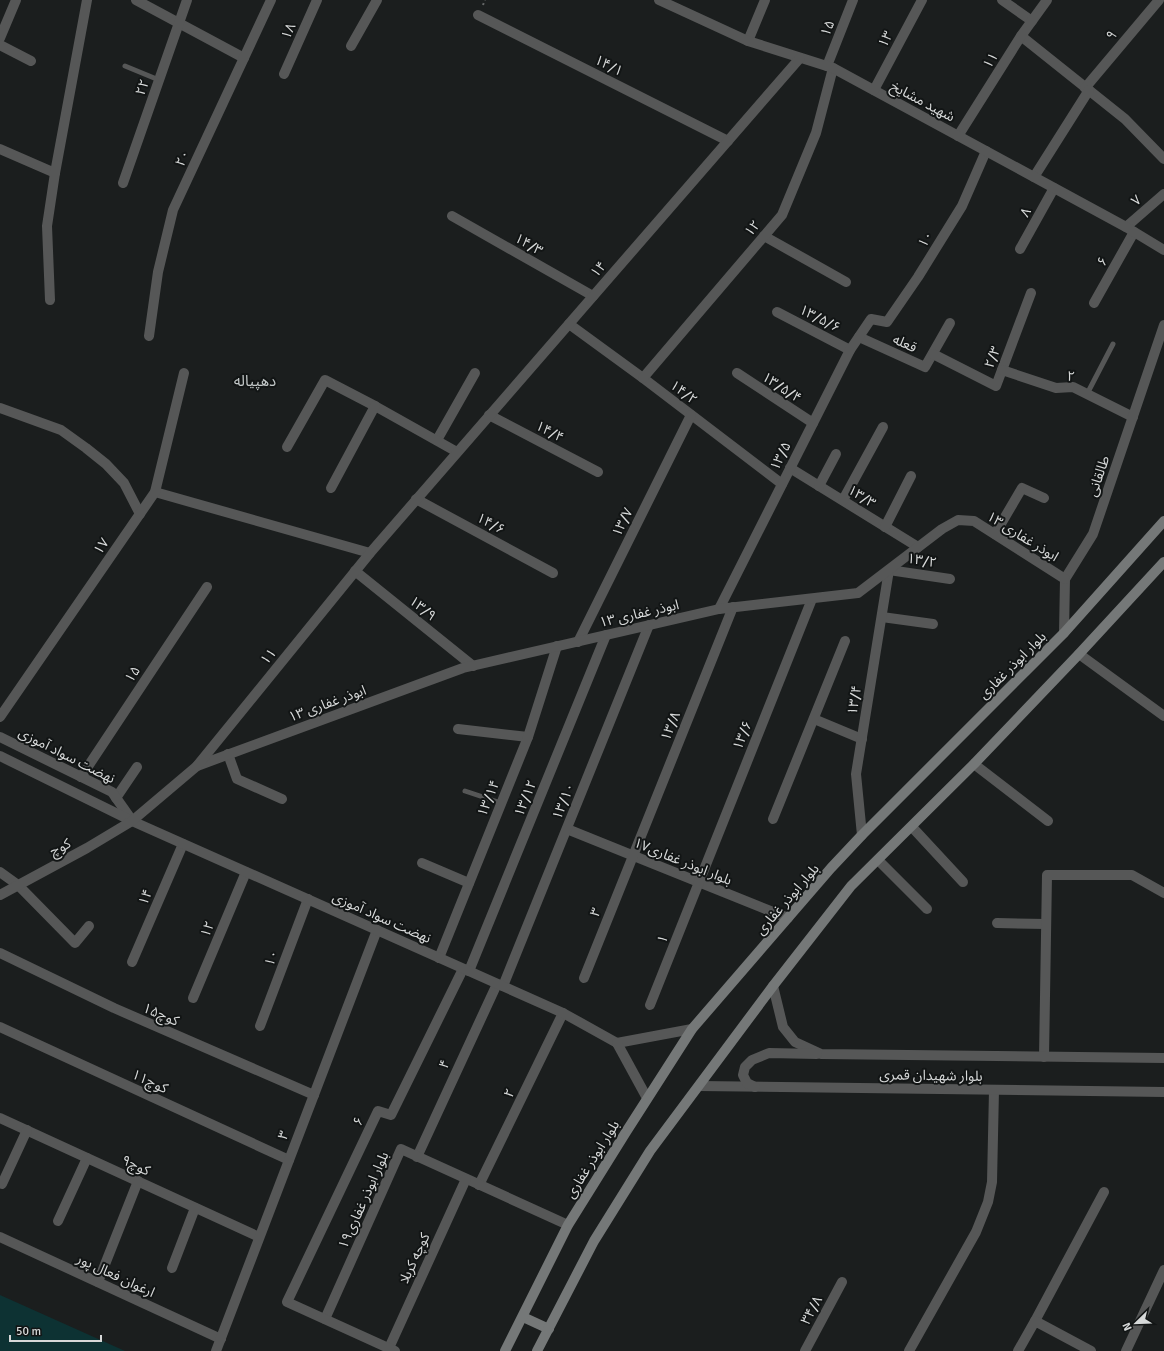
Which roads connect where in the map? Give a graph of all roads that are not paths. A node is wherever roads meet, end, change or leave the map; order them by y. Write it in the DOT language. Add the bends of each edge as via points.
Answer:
graph roads {
  1 [pos="16,0"];
  2 [pos="87,0"];
  3 [pos="136,0"];
  4 [pos="187,0"];
  5 [pos="270,0"];
  6 [pos="317,0"];
  7 [pos="377,0"];
  8 [pos="659,0"];
  9 [pos="765,0"];
  10 [pos="853,0"];
  11 [pos="922,0"];
  12 [pos="1002,0"];
  13 [pos="1047,0"];
  14 [pos="1159,0"];
  15 [pos="675,3"];
  16 [pos="478,15"];
  17 [pos="1032,21"];
  18 [pos="179,23"];
  19 [pos="1021,36"];
  20 [pos="0,38"];
  21 [pos="748,41"];
  22 [pos="0,45"];
  23 [pos="352,46"];
  24 [pos="244,58"];
  25 [pos="800,58"];
  26 [pos="32,61"];
  27 [pos="125,66"];
  28 [pos="830,67"];
  29 [pos="284,74"];
  30 [pos="159,80"];
  31 [pos="1087,89"];
  32 [pos="874,90"];
  33 [pos="958,136"];
  34 [pos="728,141"];
  35 [pos="0,149"];
  36 [pos="986,151"];
  37 [pos="1164,159"];
  38 [pos="55,173"];
  39 [pos="1034,177"];
  40 [pos="123,184"];
  41 [pos="1054,188"];
  42 [pos="1164,194"];
  43 [pos="452,216"];
  44 [pos="1130,230"];
  45 [pos="764,236"];
  46 [pos="1020,250"];
  47 [pos="1164,250"];
  48 [pos="846,282"];
  49 [pos="1031,293"];
  50 [pos="593,296"];
  51 [pos="50,300"];
  52 [pos="1094,303"];
  53 [pos="777,312"];
  54 [pos="871,319"];
  55 [pos="950,323"];
  56 [pos="569,324"];
  57 [pos="1164,325"];
  58 [pos="149,336"];
  59 [pos="858,337"];
  60 [pos="1113,344"];
  61 [pos="850,350"];
  62 [pos="933,354"];
  63 [pos="1002,370"];
  64 [pos="184,373"];
  65 [pos="475,373"];
  66 [pos="737,373"];
  67 [pos="643,378"];
  68 [pos="1087,394"];
  69 [pos="375,406"];
  70 [pos="0,408"];
  71 [pos="489,415"];
  72 [pos="692,415"];
  73 [pos="1133,417"];
  74 [pos="813,423"];
  75 [pos="883,428"];
  76 [pos="437,440"];
  77 [pos="287,447"];
  78 [pos="457,452"];
  79 [pos="836,454"];
  80 [pos="790,468"];
  81 [pos="598,472"];
  82 [pos="911,476"];
  83 [pos="782,484"];
  84 [pos="819,486"];
  85 [pos="331,488"];
  86 [pos="155,492"];
  87 [pos="1044,498"];
  88 [pos="416,499"];
  89 [pos="843,500"];
  90 [pos="140,514"];
  91 [pos="1164,521"];
  92 [pos="886,527"];
  93 [pos="995,534"];
  94 [pos="918,547"];
  95 [pos="370,553"];
  96 [pos="1164,562"];
  97 [pos="889,570"];
  98 [pos="355,571"];
  99 [pos="553,573"];
  100 [pos="950,579"];
  101 [pos="1065,579"];
  102 [pos="207,587"];
  103 [pos="812,599"];
  104 [pos="733,608"];
  105 [pos="719,609"];
  106 [pos="882,617"];
  107 [pos="934,624"];
  108 [pos="649,625"];
  109 [pos="1064,633"];
  110 [pos="606,635"];
  111 [pos="845,641"];
  112 [pos="578,642"];
  113 [pos="557,646"];
  114 [pos="1079,654"];
  115 [pos="473,666"];
  116 [pos="1164,716"];
  117 [pos="0,717"];
  118 [pos="814,719"];
  119 [pos="458,729"];
  120 [pos="0,737"];
  121 [pos="528,737"];
  122 [pos="862,739"];
  123 [pos="228,754"];
  124 [pos="0,756"];
  125 [pos="974,764"];
  126 [pos="197,766"];
  127 [pos="137,767"];
  128 [pos="80,777"];
  129 [pos="465,791"];
  130 [pos="116,798"];
  131 [pos="282,799"];
  132 [pos="501,803"];
  133 [pos="773,819"];
  134 [pos="1048,820"];
  135 [pos="132,821"];
  136 [pos="912,827"];
  137 [pos="566,829"];
  138 [pos="862,835"];
  139 [pos="183,844"];
  140 [pos="633,856"];
  141 [pos="878,860"];
  142 [pos="422,863"];
  143 [pos="0,872"];
  144 [pos="246,872"];
  145 [pos="699,882"];
  146 [pos="963,882"];
  147 [pos="469,883"];
  148 [pos="18,885"];
  149 [pos="1164,893"];
  150 [pos="0,895"];
  151 [pos="308,899"];
  152 [pos="927,909"];
  153 [pos="788,918"];
  154 [pos="997,923"];
  155 [pos="1046,924"];
  156 [pos="89,926"];
  157 [pos="377,930"];
  158 [pos="0,953"];
  159 [pos="438,958"];
  160 [pos="132,962"];
  161 [pos="466,970"];
  162 [pos="584,978"];
  163 [pos="500,985"];
  164 [pos="773,986"];
  165 [pos="194,998"];
  166 [pos="650,1005"];
  167 [pos="563,1013"];
  168 [pos="260,1026"];
  169 [pos="0,1027"];
  170 [pos="692,1030"];
  171 [pos="617,1043"];
  172 [pos="821,1054"];
  173 [pos="1044,1057"];
  174 [pos="1164,1058"];
  175 [pos="698,1086"];
  176 [pos="755,1087"];
  177 [pos="994,1090"];
  178 [pos="1164,1092"];
  179 [pos="314,1095"];
  180 [pos="647,1098"];
  181 [pos="0,1118"];
  182 [pos="27,1130"];
  183 [pos="417,1157"];
  184 [pos="87,1158"];
  185 [pos="289,1160"];
  186 [pos="466,1179"];
  187 [pos="138,1182"];
  188 [pos="2,1184"];
  189 [pos="480,1185"];
  190 [pos="1104,1192"];
  191 [pos="195,1208"];
  192 [pos="58,1221"];
  193 [pos="568,1225"];
  194 [pos="0,1237"];
  195 [pos="260,1237"];
  196 [pos="172,1268"];
  197 [pos="1164,1270"];
  198 [pos="98,1282"];
  199 [pos="842,1282"];
  200 [pos="523,1317"];
  201 [pos="325,1319"];
  202 [pos="1035,1321"];
  203 [pos="549,1329"];
  204 [pos="221,1339"];
  205 [pos="392,1350"];
  206 [pos="216,1351"];
  207 [pos="505,1351"];
  208 [pos="537,1351"];
  209 [pos="805,1351"];
  210 [pos="909,1351"];
  211 [pos="1018,1351"];
  212 [pos="1091,1351"];
  213 [pos="1126,1351"];
  1 -- 20 [label="street"];
  2 -- 38 [label="street"];
  3 -- 18 [label="street"];
  4 -- 18 [label="street, ۲۲"];
  5 -- 24 [label="street, ۲۰"];
  6 -- 29 [label="street, ۱۸"];
  7 -- 23 [label="street"];
  8 -- 15 [label="street, شهید مشایخ"];
  9 -- 21 [label="street"];
  10 -- 28 [label="street, ۱۵"];
  11 -- 32 [label="street, ۱۳"];
  12 -- 17 [label="street"];
  13 -- 17 [label="street, ۱۱"];
  14 -- 31 [label="street, ۹"];
  15 -- 21 [label="street, شهید مشایخ"];
  16 -- 34 [label="street, ۱۴/۱"];
  17 -- 19 [label="street, ۱۱"];
  18 -- 24 [label="street"];
  18 -- 30 [label="street, ۲۲"];
  19 -- 31 [label="street"];
  19 -- 33 [label="street, ۱۱"];
  21 -- 25 [label="street, شهید مشایخ"];
  22 -- 26 [label="street"];
  24 -- 58 [label="street, ۲۰" via="173,210 158,272"];
  25 -- 28 [label="street, شهید مشایخ"];
  25 -- 34 [label="street, ۱۴"];
  27 -- 30 [label="lane"];
  28 -- 32 [label="street, شهید مشایخ"];
  28 -- 45 [label="street, ۱۲" via="816,133 782,215"];
  30 -- 40 [label="street, ۲۲"];
  31 -- 37 [label="street" via="1125,119"];
  31 -- 39 [label="street, ۹"];
  32 -- 33 [label="street, شهید مشایخ"];
  33 -- 36 [label="street, شهید مشایخ"];
  34 -- 50 [label="street, ۱۴"];
  35 -- 38 [label="street"];
  36 -- 39 [label="street, شهید مشایخ"];
  36 -- 54 [label="street, ۱۰" via="962,206 918,277 887,322"];
  38 -- 51 [label="street" via="47,226"];
  39 -- 41 [label="street, شهید مشایخ"];
  41 -- 44 [label="street, شهید مشایخ"];
  41 -- 46 [label="street, ۸"];
  42 -- 44 [label="street, ۷"];
  43 -- 50 [label="street, ۱۴/۳"];
  44 -- 47 [label="street, شهید مشایخ"];
  44 -- 52 [label="street, ۶"];
  45 -- 48 [label="street"];
  45 -- 67 [label="street, ۱۲"];
  49 -- 63 [label="street, ۲/۳"];
  50 -- 56 [label="street, ۱۴"];
  53 -- 61 [label="street, ۱۳/۵/۶"];
  54 -- 59 [label="street, ۱۳/۵"];
  55 -- 62 [label="street"];
  56 -- 67 [label="street, ۱۴/۲"];
  56 -- 71 [label="street, ۱۴"];
  57 -- 73 [label="street, طالقانی"];
  59 -- 61 [label="street, ۱۳/۵"];
  59 -- 62 [label="street, قعله" via="926,367"];
  60 -- 68 [label="lane"];
  61 -- 74 [label="street, ۱۳/۵"];
  62 -- 63 [label="street, ۲/۳" via="996,386"];
  63 -- 68 [label="street, ۲" via="1056,388 1073,388"];
  64 -- 86 [label="street, ۱۷"];
  65 -- 76 [label="street"];
  66 -- 74 [label="street, ۱۳/۵/۴"];
  67 -- 72 [label="street, ۱۴/۲"];
  68 -- 73 [label="street, ۲"];
  69 -- 76 [label="street"];
  69 -- 77 [label="street" via="324,380"];
  69 -- 85 [label="street"];
  70 -- 90 [label="street" via="61,430 86,448 124,483"];
  71 -- 78 [label="street, ۱۴"];
  71 -- 81 [label="street, ۱۴/۴"];
  72 -- 83 [label="street, ۱۴/۲"];
  72 -- 112 [label="street, ۱۳/۷"];
  73 -- 101 [label="street, طالقانی" via="1094,534"];
  74 -- 80 [label="street, ۱۳/۵"];
  75 -- 89 [label="street"];
  76 -- 78 [label="street"];
  78 -- 88 [label="street, ۱۴"];
  79 -- 84 [label="street"];
  80 -- 83 [label="street, ۱۳/۵"];
  80 -- 84 [label="street, ۱۳/۳"];
  82 -- 92 [label="street"];
  83 -- 105 [label="street, ۱۳/۵"];
  84 -- 89 [label="street, ۱۳/۳"];
  86 -- 90 [label="street, ۱۷"];
  86 -- 95 [label="street"];
  87 -- 93 [label="street" via="1022,488"];
  88 -- 95 [label="street, ۱۱"];
  88 -- 99 [label="street, ۱۴/۶"];
  89 -- 92 [label="street, ۱۳/۳"];
  90 -- 117 [label="street, ۱۷"];
  91 -- 109 [label="main road, بلوار ابوذر غفاری"];
  92 -- 94 [label="street, ۱۳/۳"];
  93 -- 94 [label="street, ۱۳ ابوذر غفاری" via="974,521 958,520"];
  93 -- 101 [label="street, ۱۳ ابوذر غفاری"];
  94 -- 97 [label="street, ۱۳ ابوذر غفاری"];
  95 -- 98 [label="street, ۱۱"];
  96 -- 114 [label="main road"];
  97 -- 100 [label="street, ۱۳/۲"];
  97 -- 103 [label="street, ۱۳ ابوذر غفاری" via="858,594"];
  97 -- 106 [label="street, ۱۳/۴"];
  98 -- 115 [label="street, ۱۳/۹"];
  98 -- 126 [label="street, ۱۱"];
  101 -- 109 [label="street"];
  102 -- 128 [label="street, ۱۵"];
  103 -- 104 [label="street, ۱۳ ابوذر غفاری"];
  103 -- 145 [label="street, ۱۳/۶"];
  104 -- 105 [label="street, ۱۳ ابوذر غفاری"];
  104 -- 140 [label="street, ۱۳/۸"];
  105 -- 108 [label="street, ۱۳ ابوذر غفاری"];
  106 -- 107 [label="street"];
  106 -- 122 [label="street, ۱۳/۴"];
  108 -- 110 [label="street, ۱۳ ابوذر غفاری"];
  108 -- 137 [label="street, ۱۳/۱۰"];
  109 -- 138 [label="main road, بلوار ابوذر غفاری"];
  110 -- 112 [label="street, ۱۳ ابوذر غفاری"];
  110 -- 161 [label="street, ۱۳/۱۲"];
  111 -- 118 [label="street"];
  112 -- 113 [label="street, ۱۳ ابوذر غفاری"];
  113 -- 115 [label="street, ۱۳ ابوذر غفاری"];
  113 -- 121 [label="street, ۱۳/۱۴"];
  114 -- 116 [label="street"];
  114 -- 125 [label="main road"];
  115 -- 123 [label="street, ۱۳ ابوذر غفاری"];
  118 -- 122 [label="street"];
  118 -- 133 [label="street"];
  119 -- 121 [label="street"];
  120 -- 128 [label="street, نهضت سواد آموزی"];
  121 -- 132 [label="street, ۱۳/۱۴"];
  122 -- 138 [label="street, ۱۳/۴" via="856,774"];
  123 -- 126 [label="street, ۱۳ ابوذر غفاری"];
  123 -- 131 [label="street" via="237,780"];
  124 -- 135 [label="street, نهضت سواد آموزی"];
  125 -- 134 [label="street"];
  125 -- 136 [label="main road"];
  126 -- 135 [label="street, ۱۱"];
  127 -- 130 [label="street"];
  128 -- 130 [label="street, نهضت سواد آموزی" via="112,792"];
  129 -- 132 [label="lane"];
  130 -- 135 [label="street, نهضت سواد آموزی"];
  132 -- 147 [label="street, ۱۳/۱۴"];
  135 -- 139 [label="street, نهضت سواد آموزی"];
  135 -- 148 [label="street, کوچ"];
  136 -- 141 [label="main road"];
  136 -- 146 [label="street"];
  137 -- 140 [label="street, بلوار ابوذر غفاری۱۷"];
  137 -- 163 [label="street, ۱۳/۱۰"];
  138 -- 153 [label="main road, بلوار ابوذر غفاری"];
  139 -- 144 [label="street, نهضت سواد آموزی"];
  139 -- 160 [label="street, ۱۴"];
  140 -- 145 [label="street, بلوار ابوذر غفاری۱۷"];
  140 -- 162 [label="street, ۳"];
  141 -- 152 [label="street"];
  141 -- 164 [label="main road" via="851,886"];
  142 -- 147 [label="street"];
  143 -- 148 [label="street"];
  144 -- 151 [label="street, نهضت سواد آموزی"];
  144 -- 165 [label="street, ۱۲"];
  145 -- 153 [label="street, بلوار ابوذر غفاری۱۷"];
  145 -- 166 [label="street, ۱"];
  147 -- 159 [label="street, ۱۳/۱۴"];
  148 -- 150 [label="street, کوچ"];
  148 -- 156 [label="street" via="75,943"];
  149 -- 155 [label="street" via="1132,875 1047,875"];
  151 -- 157 [label="street, نهضت سواد آموزی"];
  151 -- 168 [label="street, ۱۰"];
  153 -- 170 [label="main road, بلوار ابوذر غفاری"];
  154 -- 155 [label="street"];
  155 -- 173 [label="street"];
  157 -- 159 [label="street, نهضت سواد آموزی"];
  157 -- 179 [label="street, ۳"];
  158 -- 179 [label="street, ۱۵کوچ" via="114,1008"];
  159 -- 161 [label="street, نهضت سواد آموزی"];
  161 -- 163 [label="street, نهضت سواد آموزی"];
  161 -- 201 [label="street, ۶" via="391,1115 378,1111 287,1302"];
  163 -- 167 [label="street, نهضت سواد آموزی"];
  163 -- 183 [label="street, ۴"];
  164 -- 172 [label="street, بلوار شهیدان قمری" via="783,1027 795,1042"];
  164 -- 175 [label="main road"];
  167 -- 171 [label="street, نهضت سواد آموزی"];
  167 -- 189 [label="street, ۲"];
  169 -- 185 [label="street, ۱۱کوچ"];
  170 -- 171 [label="street"];
  170 -- 180 [label="main road, بلوار ابوذر غفاری"];
  171 -- 180 [label="street"];
  172 -- 173 [label="street, بلوار شهیدان قمری"];
  172 -- 176 [label="street" via="769,1054 752,1060 745,1067 743,1075 747,1083"];
  173 -- 174 [label="street, بلوار شهیدان قمری"];
  175 -- 176 [label="street, بلوار شهیدان قمری"];
  175 -- 203 [label="main road" via="650,1151 602,1228"];
  176 -- 177 [label="street, بلوار شهیدان قمری"];
  177 -- 178 [label="street, بلوار شهیدان قمری"];
  177 -- 210 [label="street" via="992,1182 988,1202 976,1232"];
  179 -- 185 [label="street, ۳"];
  180 -- 193 [label="main road, بلوار ابوذر غفاری"];
  181 -- 182 [label="street, ۹کوچ"];
  182 -- 184 [label="street, ۹کوچ"];
  182 -- 188 [label="street"];
  183 -- 186 [label="street, بلوار ابوذر غفاری۱۹"];
  183 -- 201 [label="street, بلوار ابوذر غفاری۱۹" via="401,1149"];
  184 -- 187 [label="street, ۹کوچ"];
  184 -- 192 [label="street"];
  185 -- 195 [label="street, ۳"];
  186 -- 189 [label="street, بلوار ابوذر غفاری۱۹"];
  186 -- 205 [label="street, کوچه کربلا"];
  187 -- 191 [label="street, ۹کوچ"];
  187 -- 198 [label="street"];
  189 -- 193 [label="street, بلوار ابوذر غفاری۱۹"];
  190 -- 202 [label="street"];
  191 -- 195 [label="street, ۹کوچ"];
  191 -- 196 [label="street"];
  193 -- 200 [label="main road, بلوار ابوذر غفاری"];
  194 -- 198 [label="street, ارغوان فعال پور"];
  195 -- 204 [label="street, ۳"];
  197 -- 213 [label="street"];
  198 -- 204 [label="street, ارغوان فعال پور"];
  199 -- 209 [label="street, ۳۴/۸"];
  200 -- 203 [label="main road"];
  200 -- 207 [label="main road, بلوار ابوذر غفاری"];
  201 -- 205 [label="street"];
  202 -- 211 [label="street"];
  202 -- 212 [label="street"];
  203 -- 208 [label="main road"];
  204 -- 206 [label="street, ۳"];
}
